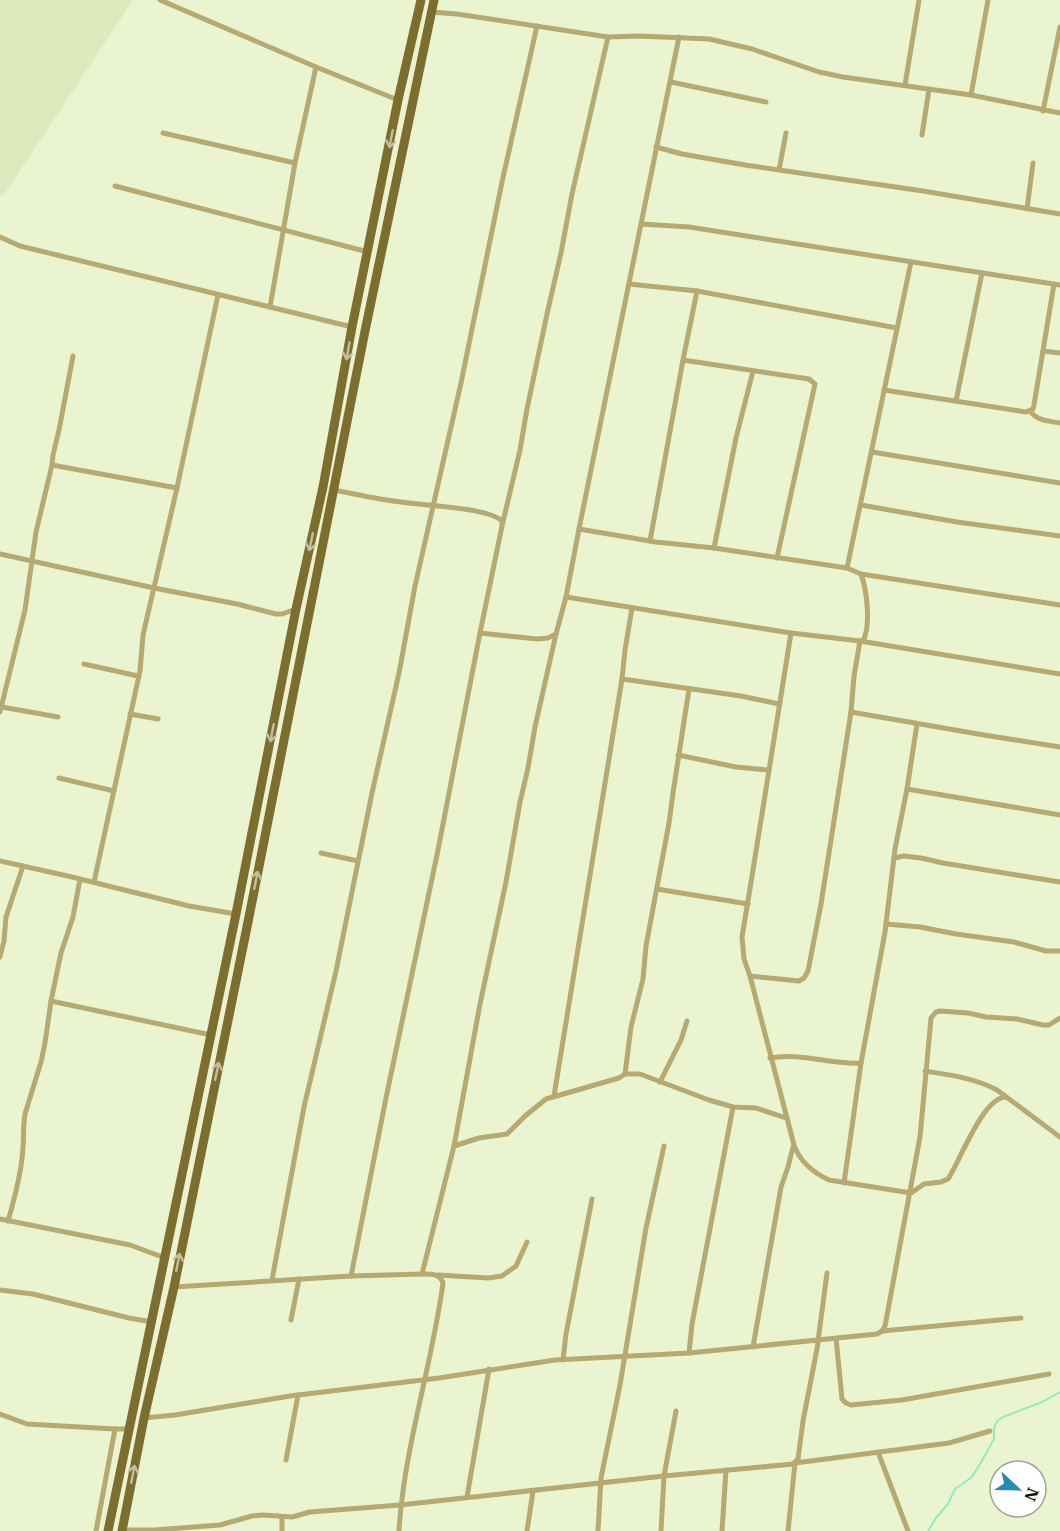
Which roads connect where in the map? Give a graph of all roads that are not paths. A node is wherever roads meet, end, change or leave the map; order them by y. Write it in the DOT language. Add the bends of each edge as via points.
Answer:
graph roads {
  1 [pos="160,0"];
  2 [pos="421,0"];
  3 [pos="434,0"];
  4 [pos="920,0"];
  5 [pos="988,0"];
  6 [pos="431,12"];
  7 [pos="537,26"];
  8 [pos="1060,27"];
  9 [pos="608,37"];
  10 [pos="680,37"];
  11 [pos="316,67"];
  12 [pos="406,68"];
  13 [pos="418,70"];
  14 [pos="671,82"];
  15 [pos="905,85"];
  16 [pos="929,89"];
  17 [pos="971,95"];
  18 [pos="398,100"];
  19 [pos="766,102"];
  20 [pos="1043,111"];
  21 [pos="1060,113"];
  22 [pos="163,133"];
  23 [pos="786,133"];
  24 [pos="922,135"];
  25 [pos="656,147"];
  26 [pos="296,163"];
  27 [pos="1033,163"];
  28 [pos="779,170"];
  29 [pos="115,186"];
  30 [pos="1027,209"];
  31 [pos="1060,214"];
  32 [pos="641,224"];
  33 [pos="283,231"];
  34 [pos="0,237"];
  35 [pos="368,252"];
  36 [pos="911,262"];
  37 [pos="982,273"];
  38 [pos="629,284"];
  39 [pos="1057,285"];
  40 [pos="698,291"];
  41 [pos="218,295"];
  42 [pos="270,307"];
  43 [pos="352,327"];
  44 [pos="897,328"];
  45 [pos="1043,351"];
  46 [pos="1060,353"];
  47 [pos="74,356"];
  48 [pos="683,360"];
  49 [pos="753,371"];
  50 [pos="884,390"];
  51 [pos="956,401"];
  52 [pos="1030,411"];
  53 [pos="1060,423"];
  54 [pos="872,452"];
  55 [pos="52,465"];
  56 [pos="1060,483"];
  57 [pos="177,488"];
  58 [pos="334,490"];
  59 [pos="861,505"];
  60 [pos="433,506"];
  61 [pos="502,521"];
  62 [pos="579,529"];
  63 [pos="1060,536"];
  64 [pos="650,541"];
  65 [pos="714,548"];
  66 [pos="0,554"];
  67 [pos="777,558"];
  68 [pos="33,561"];
  69 [pos="847,568"];
  70 [pos="861,574"];
  71 [pos="154,588"];
  72 [pos="566,597"];
  73 [pos="1060,605"];
  74 [pos="632,608"];
  75 [pos="296,609"];
  76 [pos="480,633"];
  77 [pos="791,633"];
  78 [pos="556,634"];
  79 [pos="860,641"];
  80 [pos="84,664"];
  81 [pos="1060,674"];
  82 [pos="138,676"];
  83 [pos="622,679"];
  84 [pos="689,689"];
  85 [pos="279,698"];
  86 [pos="292,701"];
  87 [pos="779,704"];
  88 [pos="1,709"];
  89 [pos="851,712"];
  90 [pos="130,714"];
  91 [pos="58,717"];
  92 [pos="158,719"];
  93 [pos="917,724"];
  94 [pos="1060,747"];
  95 [pos="678,755"];
  96 [pos="768,770"];
  97 [pos="59,778"];
  98 [pos="907,789"];
  99 [pos="114,791"];
  100 [pos="1060,815"];
  101 [pos="321,852"];
  102 [pos="894,858"];
  103 [pos="0,861"];
  104 [pos="358,861"];
  105 [pos="23,866"];
  106 [pos="80,879"];
  107 [pos="94,882"];
  108 [pos="1060,882"];
  109 [pos="657,889"];
  110 [pos="748,904"];
  111 [pos="236,914"];
  112 [pos="885,924"];
  113 [pos="1060,951"];
  114 [pos="0,957"];
  115 [pos="750,976"];
  116 [pos="51,1001"];
  117 [pos="1060,1018"];
  118 [pos="687,1021"];
  119 [pos="211,1035"];
  120 [pos="770,1058"];
  121 [pos="861,1063"];
  122 [pos="925,1071"];
  123 [pos="625,1074"];
  124 [pos="660,1082"];
  125 [pos="554,1096"];
  126 [pos="1006,1097"];
  127 [pos="733,1107"];
  128 [pos="786,1118"];
  129 [pos="1060,1137"];
  130 [pos="794,1145"];
  131 [pos="454,1146"];
  132 [pos="664,1146"];
  133 [pos="843,1183"];
  134 [pos="911,1193"];
  135 [pos="592,1199"];
  136 [pos="0,1218"];
  137 [pos="8,1221"];
  138 [pos="527,1242"];
  139 [pos="165,1258"];
  140 [pos="827,1273"];
  141 [pos="422,1274"];
  142 [pos="438,1275"];
  143 [pos="351,1276"];
  144 [pos="299,1279"];
  145 [pos="272,1280"];
  146 [pos="174,1287"];
  147 [pos="0,1290"];
  148 [pos="1021,1318"];
  149 [pos="291,1320"];
  150 [pos="152,1322"];
  151 [pos="882,1331"];
  152 [pos="837,1338"];
  153 [pos="148,1339"];
  154 [pos="818,1340"];
  155 [pos="161,1341"];
  156 [pos="753,1347"];
  157 [pos="689,1353"];
  158 [pos="625,1356"];
  159 [pos="563,1360"];
  160 [pos="489,1369"];
  161 [pos="1049,1374"];
  162 [pos="424,1379"];
  163 [pos="298,1395"];
  164 [pos="676,1411"];
  165 [pos="0,1414"];
  166 [pos="144,1418"];
  167 [pos="115,1429"];
  168 [pos="129,1429"];
  169 [pos="990,1431"];
  170 [pos="878,1452"];
  171 [pos="286,1461"];
  172 [pos="795,1463"];
  173 [pos="726,1470"];
  174 [pos="664,1476"];
  175 [pos="600,1484"];
  176 [pos="533,1491"];
  177 [pos="467,1497"];
  178 [pos="102,1500"];
  179 [pos="114,1503"];
  180 [pos="400,1505"];
  181 [pos="282,1517"];
  182 [pos="219,1528"];
  183 [pos="122,1530"];
  184 [pos="96,1531"];
  185 [pos="108,1531"];
  186 [pos="282,1531"];
  187 [pos="399,1531"];
  188 [pos="527,1531"];
  189 [pos="598,1531"];
  190 [pos="661,1531"];
  191 [pos="722,1531"];
  192 [pos="788,1531"];
  193 [pos="908,1531"];
  1 -- 11 [label="street"];
  2 -- 12 [label="main road"];
  3 -- 6 [label="main road"];
  4 -- 15 [label="street"];
  5 -- 17 [label="street"];
  6 -- 7 [label="street"];
  6 -- 13 [label="main road"];
  7 -- 9 [label="street"];
  7 -- 60 [label="street"];
  8 -- 20 [label="street"];
  9 -- 10 [label="street"];
  9 -- 61 [label="street"];
  10 -- 14 [label="street"];
  10 -- 15 [label="street" via="752,49 819,72"];
  11 -- 18 [label="street"];
  11 -- 26 [label="street"];
  12 -- 13 [label="main road"];
  12 -- 18 [label="main road"];
  13 -- 58 [label="main road"];
  14 -- 19 [label="street"];
  14 -- 25 [label="street"];
  15 -- 16 [label="street"];
  16 -- 17 [label="street"];
  16 -- 24 [label="street"];
  17 -- 20 [label="street"];
  18 -- 35 [label="main road, one-way"];
  20 -- 21 [label="street"];
  22 -- 26 [label="street"];
  23 -- 28 [label="street"];
  25 -- 28 [label="street"];
  25 -- 32 [label="street"];
  26 -- 33 [label="street"];
  27 -- 30 [label="street"];
  28 -- 30 [label="street"];
  29 -- 33 [label="street"];
  30 -- 31 [label="street"];
  32 -- 36 [label="street" via="689,227"];
  32 -- 38 [label="street"];
  33 -- 35 [label="street"];
  33 -- 42 [label="street"];
  34 -- 41 [label="street" via="20,246"];
  35 -- 43 [label="main road"];
  36 -- 37 [label="street"];
  36 -- 44 [label="street"];
  37 -- 39 [label="street"];
  37 -- 51 [label="street"];
  38 -- 40 [label="street"];
  38 -- 62 [label="street"];
  39 -- 45 [label="street"];
  40 -- 44 [label="street"];
  40 -- 48 [label="street"];
  41 -- 42 [label="street"];
  41 -- 57 [label="street"];
  42 -- 43 [label="street"];
  43 -- 75 [label="main road, one-way"];
  44 -- 50 [label="street"];
  45 -- 46 [label="street"];
  45 -- 52 [label="street"];
  47 -- 55 [label="street"];
  48 -- 49 [label="street"];
  48 -- 64 [label="street"];
  49 -- 65 [label="street"];
  49 -- 67 [label="street" via="809,379 815,384"];
  50 -- 51 [label="street"];
  50 -- 54 [label="street"];
  51 -- 52 [label="street"];
  52 -- 53 [label="street" via="1041,420"];
  54 -- 56 [label="street"];
  54 -- 59 [label="street"];
  55 -- 57 [label="street"];
  55 -- 68 [label="street"];
  57 -- 71 [label="street"];
  58 -- 60 [label="street"];
  58 -- 86 [label="main road"];
  59 -- 63 [label="street"];
  59 -- 69 [label="street"];
  60 -- 61 [label="street" via="496,516"];
  60 -- 104 [label="street"];
  61 -- 76 [label="street"];
  62 -- 64 [label="street"];
  62 -- 72 [label="street"];
  64 -- 65 [label="street"];
  65 -- 67 [label="street"];
  66 -- 68 [label="street"];
  67 -- 69 [label="street"];
  68 -- 71 [label="street"];
  68 -- 88 [label="street"];
  69 -- 70 [label="street"];
  70 -- 73 [label="street"];
  70 -- 79 [label="street" via="868,616 865,638"];
  71 -- 75 [label="street" via="276,614"];
  71 -- 82 [label="street"];
  72 -- 74 [label="street"];
  72 -- 78 [label="street"];
  74 -- 77 [label="street"];
  74 -- 83 [label="street"];
  75 -- 85 [label="main road"];
  76 -- 78 [label="street" via="537,639"];
  76 -- 143 [label="street"];
  77 -- 79 [label="street"];
  77 -- 87 [label="street"];
  78 -- 131 [label="street"];
  79 -- 81 [label="street"];
  79 -- 89 [label="street"];
  80 -- 82 [label="street"];
  82 -- 90 [label="street"];
  83 -- 84 [label="street"];
  83 -- 125 [label="street"];
  84 -- 87 [label="street"];
  84 -- 95 [label="street"];
  85 -- 86 [label="main road"];
  85 -- 111 [label="main road, one-way"];
  146 -- 86 [label="main road, one-way"];
  87 -- 96 [label="street"];
  88 -- 91 [label="street"];
  89 -- 93 [label="street"];
  89 -- 115 [label="street" via="808,971 799,981"];
  90 -- 92 [label="street"];
  90 -- 99 [label="street"];
  93 -- 94 [label="street"];
  93 -- 98 [label="street"];
  95 -- 96 [label="street"];
  95 -- 109 [label="street"];
  96 -- 110 [label="street"];
  97 -- 99 [label="street"];
  98 -- 100 [label="street"];
  98 -- 102 [label="street"];
  99 -- 107 [label="street"];
  101 -- 104 [label="street"];
  102 -- 108 [label="street" via="921,858"];
  102 -- 112 [label="street"];
  103 -- 105 [label="street"];
  104 -- 145 [label="street" via="304,1107"];
  105 -- 106 [label="street"];
  105 -- 114 [label="street" via="6,917"];
  106 -- 107 [label="street"];
  106 -- 116 [label="street"];
  107 -- 111 [label="street"];
  109 -- 110 [label="street"];
  109 -- 123 [label="street"];
  110 -- 115 [label="street" via="742,937"];
  111 -- 119 [label="main road"];
  112 -- 113 [label="street"];
  112 -- 121 [label="street"];
  115 -- 120 [label="street"];
  116 -- 119 [label="street"];
  116 -- 137 [label="street" via="41,1062 25,1114 20,1167"];
  117 -- 122 [label="street" via="1042,1025 936,1012 931,1018"];
  118 -- 124 [label="street"];
  119 -- 139 [label="main road"];
  120 -- 121 [label="street" via="783,1055"];
  120 -- 128 [label="street"];
  121 -- 133 [label="street"];
  122 -- 126 [label="street" via="976,1081"];
  122 -- 134 [label="street"];
  123 -- 124 [label="street" via="640,1074"];
  123 -- 125 [label="street"];
  124 -- 127 [label="street"];
  125 -- 131 [label="street" via="535,1107 507,1134"];
  126 -- 129 [label="street"];
  126 -- 134 [label="street" via="994,1101 978,1123 948,1179 924,1184"];
  127 -- 128 [label="street" via="751,1107"];
  127 -- 157 [label="street"];
  128 -- 130 [label="street"];
  130 -- 133 [label="street" via="804,1164 821,1177"];
  130 -- 156 [label="street" via="781,1187"];
  131 -- 141 [label="street"];
  132 -- 158 [label="street"];
  133 -- 134 [label="street"];
  134 -- 151 [label="street"];
  135 -- 159 [label="street"];
  136 -- 137 [label="street"];
  137 -- 139 [label="street" via="130,1245"];
  138 -- 142 [label="street" via="516,1266 502,1276"];
  139 -- 150 [label="main road"];
  140 -- 154 [label="street"];
  141 -- 142 [label="street"];
  141 -- 143 [label="street"];
  142 -- 162 [label="street" via="443,1283"];
  143 -- 144 [label="street"];
  144 -- 145 [label="street"];
  144 -- 149 [label="street"];
  145 -- 146 [label="street"];
  146 -- 155 [label="main road"];
  147 -- 150 [label="street"];
  148 -- 151 [label="street"];
  150 -- 153 [label="main road"];
  151 -- 152 [label="street"];
  152 -- 154 [label="street"];
  152 -- 161 [label="street" via="842,1399 851,1405"];
  153 -- 155 [label="main road"];
  153 -- 168 [label="main road"];
  154 -- 156 [label="street"];
  154 -- 172 [label="street"];
  155 -- 166 [label="main road"];
  156 -- 157 [label="street"];
  157 -- 158 [label="street"];
  158 -- 159 [label="street"];
  158 -- 175 [label="street"];
  159 -- 160 [label="street"];
  160 -- 162 [label="street"];
  160 -- 177 [label="street"];
  162 -- 163 [label="street"];
  162 -- 180 [label="street"];
  163 -- 166 [label="street"];
  163 -- 171 [label="street"];
  164 -- 174 [label="street"];
  165 -- 167 [label="street" via="27,1424"];
  183 -- 166 [label="main road, one-way"];
  167 -- 168 [label="street"];
  167 -- 178 [label="street"];
  168 -- 179 [label="main road"];
  169 -- 170 [label="street" via="949,1443"];
  170 -- 172 [label="street"];
  170 -- 193 [label="street"];
  172 -- 173 [label="street"];
  172 -- 192 [label="street"];
  173 -- 174 [label="street"];
  173 -- 191 [label="street"];
  174 -- 175 [label="street"];
  174 -- 190 [label="street"];
  175 -- 176 [label="street"];
  175 -- 189 [label="street"];
  176 -- 177 [label="street"];
  176 -- 188 [label="street"];
  177 -- 180 [label="street"];
  178 -- 179 [label="street"];
  178 -- 184 [label="street"];
  179 -- 185 [label="main road"];
  180 -- 181 [label="street"];
  180 -- 187 [label="street"];
  181 -- 182 [label="street" via="252,1516"];
  181 -- 186 [label="street"];
  182 -- 183 [label="street"];
}
